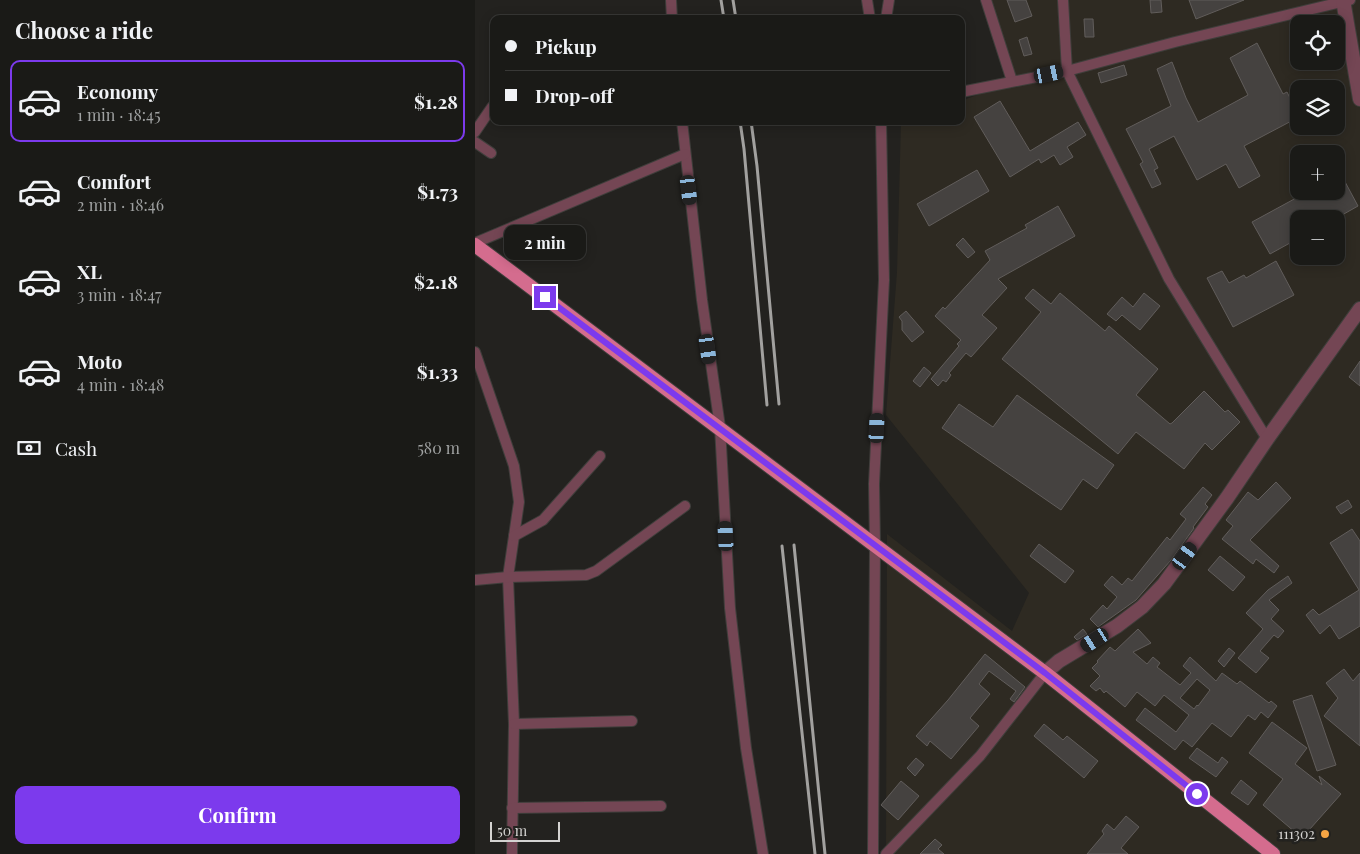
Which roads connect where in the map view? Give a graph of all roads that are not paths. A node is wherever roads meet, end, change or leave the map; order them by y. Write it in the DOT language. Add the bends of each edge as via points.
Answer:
graph roads {
  1 [pos="671,0"];
  2 [pos="867,0"];
  3 [pos="889,0"];
  4 [pos="986,0"];
  5 [pos="1063,0"];
  6 [pos="1345,1"];
  7 [pos="672,15"];
  8 [pos="869,15"];
  9 [pos="887,15"];
  10 [pos="1067,70"];
  11 [pos="1012,82"];
  12 [pos="965,91"];
  13 [pos="1360,99"];
  14 [pos="490,110"];
  15 [pos="682,125"];
  16 [pos="881,125"];
  17 [pos="475,132"];
  18 [pos="475,142"];
  19 [pos="491,153"];
  20 [pos="685,154"];
  21 [pos="475,244"];
  22 [pos="1360,309"];
  23 [pos="475,352"];
  24 [pos="720,427"];
  25 [pos="1267,439"];
  26 [pos="600,456"];
  27 [pos="685,506"];
  28 [pos="514,536"];
  29 [pos="875,544"];
  30 [pos="509,577"];
  31 [pos="475,580"];
  32 [pos="1045,673"];
  33 [pos="632,721"];
  34 [pos="514,724"];
  35 [pos="661,806"];
  36 [pos="512,808"];
  37 [pos="512,854"];
  38 [pos="763,854"];
  39 [pos="873,854"];
  40 [pos="886,854"];
  41 [pos="1273,854"];
  1 -- 7 [label="street"];
  2 -- 8 [label="street"];
  3 -- 9 [label="street"];
  4 -- 11 [label="street"];
  5 -- 10 [label="street"];
  6 -- 10 [label="street"];
  6 -- 13 [label="street"];
  10 -- 11 [label="street"];
  10 -- 25 [label="street" via="1169,279"];
  11 -- 12 [label="street"];
  14 -- 17 [label="street"];
  15 -- 20 [label="street"];
  16 -- 29 [label="street" via="884,280 874,484"];
  18 -- 19 [label="street"];
  20 -- 21 [label="street"];
  20 -- 24 [label="street"];
  21 -- 24 [label="highway"];
  22 -- 25 [label="street"];
  23 -- 28 [label="street" via="514,466 519,502"];
  24 -- 29 [label="highway"];
  24 -- 38 [label="street" via="730,608 746,748"];
  25 -- 32 [label="street" via="1164,584 1117,626"];
  26 -- 28 [label="street" via="543,520"];
  27 -- 30 [label="street" via="596,571 586,575"];
  28 -- 30 [label="street"];
  29 -- 32 [label="highway"];
  29 -- 39 [label="street"];
  30 -- 31 [label="street"];
  30 -- 34 [label="street"];
  32 -- 40 [label="street" via="980,756"];
  32 -- 41 [label="highway"];
  33 -- 34 [label="street"];
  34 -- 36 [label="street"];
  35 -- 36 [label="street"];
  36 -- 37 [label="street"];
}
